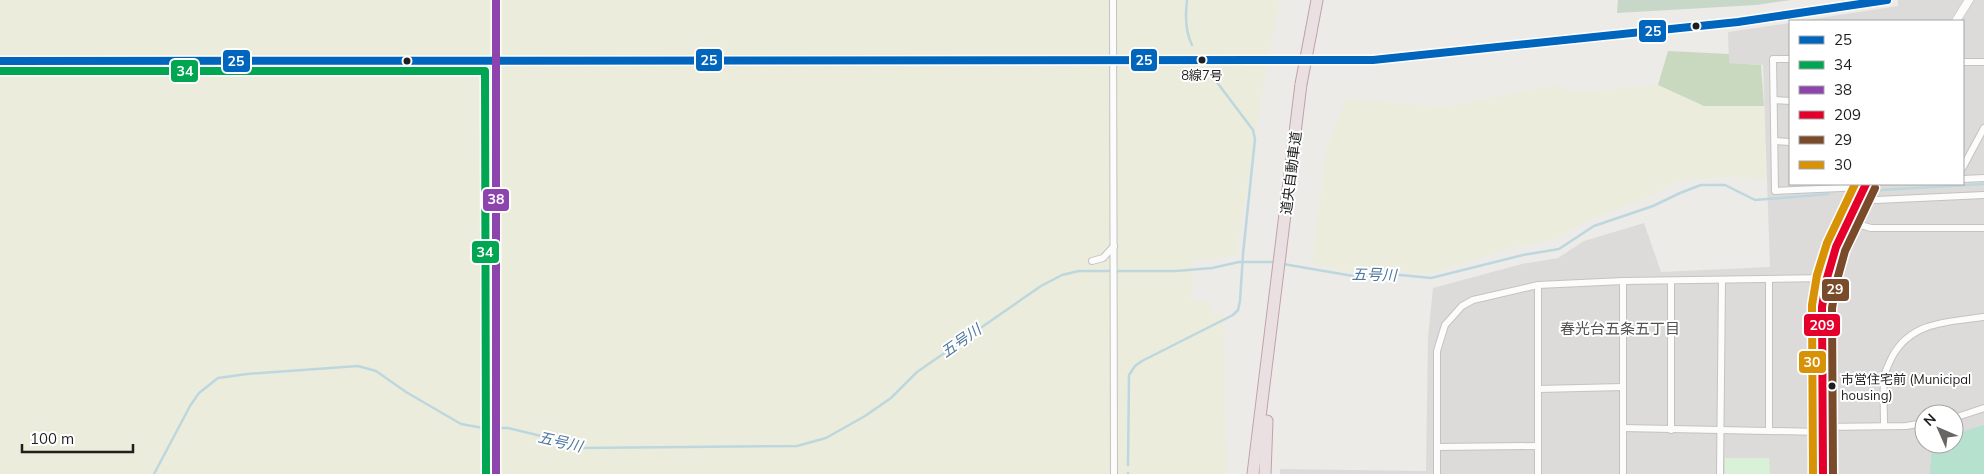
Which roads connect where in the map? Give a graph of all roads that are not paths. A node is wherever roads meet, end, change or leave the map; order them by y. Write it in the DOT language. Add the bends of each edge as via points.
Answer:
graph roads {
  1 [pos="496,0"];
  2 [pos="1113,0"];
  3 [pos="1317,0"];
  4 [pos="1888,0"];
  5 [pos="1968,0"];
  6 [pos="1957,20"];
  7 [pos="1113,60"];
  8 [pos="1789,60"];
  9 [pos="0,61"];
  10 [pos="495,61"];
  11 [pos="1964,62"];
  12 [pos="1984,62"];
  13 [pos="1774,100"];
  14 [pos="1789,101"];
  15 [pos="1984,128"];
  16 [pos="1774,142"];
  17 [pos="1789,142"];
  18 [pos="1964,165"];
  19 [pos="1984,178"];
  20 [pos="1964,179"];
  21 [pos="1865,186"];
  22 [pos="1984,195"];
  23 [pos="1860,196"];
  24 [pos="1847,221"];
  25 [pos="1984,228"];
  26 [pos="1114,246"];
  27 [pos="1092,261"];
  28 [pos="1827,278"];
  29 [pos="1769,279"];
  30 [pos="1722,280"];
  31 [pos="1623,281"];
  32 [pos="1671,281"];
  33 [pos="1538,285"];
  34 [pos="1984,317"];
  35 [pos="1270,347"];
  36 [pos="1623,387"];
  37 [pos="1538,389"];
  38 [pos="1984,408"];
  39 [pos="1964,415"];
  40 [pos="1914,424"];
  41 [pos="1884,425"];
  42 [pos="1623,428"];
  43 [pos="1823,429"];
  44 [pos="1671,430"];
  45 [pos="1720,430"];
  46 [pos="1769,430"];
  47 [pos="1538,446"];
  48 [pos="1437,447"];
  49 [pos="496,474"];
  50 [pos="1114,474"];
  51 [pos="1253,474"];
  52 [pos="1265,474"];
  53 [pos="1437,474"];
  54 [pos="1538,474"];
  55 [pos="1623,474"];
  56 [pos="1720,474"];
  57 [pos="1823,474"];
  1 -- 10 [label="street"];
  2 -- 7 [label="street"];
  3 -- 35 [label="highway, 道央自動車道, bridge" via="1301,84"];
  4 -- 7 [label="street" via="1762,19 1373,60"];
  5 -- 6 [label="street"];
  7 -- 10 [label="street"];
  7 -- 26 [label="street"];
  8 -- 13 [label="street" via="1773,59"];
  9 -- 10 [label="street"];
  10 -- 49 [label="street"];
  11 -- 12 [label="street"];
  13 -- 14 [label="street"];
  13 -- 16 [label="street"];
  15 -- 18 [label="street"];
  16 -- 17 [label="street"];
  16 -- 21 [label="street" via="1775,191"];
  19 -- 20 [label="street"];
  21 -- 23 [label="street"];
  22 -- 23 [label="street" via="1876,200"];
  23 -- 24 [label="street"];
  24 -- 25 [label="street" via="1871,228"];
  24 -- 28 [label="street"];
  26 -- 27 [label="street" via="1102,258"];
  26 -- 50 [label="street"];
  28 -- 29 [label="street"];
  28 -- 43 [label="street" via="1822,307"];
  29 -- 30 [label="street"];
  29 -- 46 [label="street"];
  30 -- 32 [label="street"];
  30 -- 45 [label="street"];
  31 -- 32 [label="street"];
  31 -- 33 [label="street"];
  31 -- 36 [label="street"];
  32 -- 44 [label="street"];
  33 -- 37 [label="street"];
  33 -- 48 [label="street" via="1473,300 1453,313 1445,325 1437,351"];
  34 -- 41 [label="street" via="1927,326 1903,342 1889,362 1884,377"];
  35 -- 51 [label="highway, 道央自動車道"];
  35 -- 52 [label="highway, 道央自動車道"];
  36 -- 37 [label="street"];
  36 -- 42 [label="street"];
  37 -- 47 [label="street"];
  38 -- 39 [label="street"];
  40 -- 41 [label="street"];
  41 -- 43 [label="street"];
  42 -- 44 [label="street"];
  42 -- 55 [label="street"];
  43 -- 46 [label="street"];
  43 -- 57 [label="street"];
  44 -- 45 [label="street"];
  45 -- 46 [label="street"];
  45 -- 56 [label="street"];
  47 -- 48 [label="street"];
  47 -- 54 [label="street"];
  48 -- 53 [label="street"];
}
